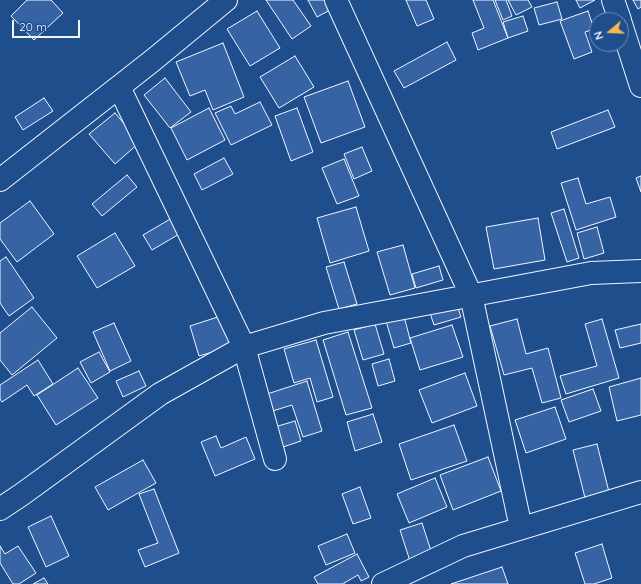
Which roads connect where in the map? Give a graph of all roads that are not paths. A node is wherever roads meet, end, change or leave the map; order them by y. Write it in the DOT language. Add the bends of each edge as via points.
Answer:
graph roads {
  1 [pos="226,0"];
  2 [pos="336,0"];
  3 [pos="613,0"];
  4 [pos="617,12"];
  5 [pos="634,43"];
  6 [pos="641,86"];
  7 [pos="119,87"];
  8 [pos="0,180"];
  9 [pos="641,271"];
  10 [pos="471,295"];
  11 [pos="244,347"];
  12 [pos="275,458"];
  13 [pos="641,492"];
  14 [pos="0,508"];
  15 [pos="521,528"];
  16 [pos="383,584"];
  1 -- 7 [label="street"];
  2 -- 10 [label="street"];
  3 -- 4 [label="street"];
  5 -- 6 [label="street"];
  7 -- 8 [label="street"];
  7 -- 11 [label="street"];
  9 -- 10 [label="street" via="591,273"];
  10 -- 11 [label="street" via="324,323"];
  10 -- 15 [label="street"];
  11 -- 12 [label="street"];
  11 -- 14 [label="street" via="160,394 22,495"];
  13 -- 15 [label="street"];
  15 -- 16 [label="street" via="463,546"];
}
